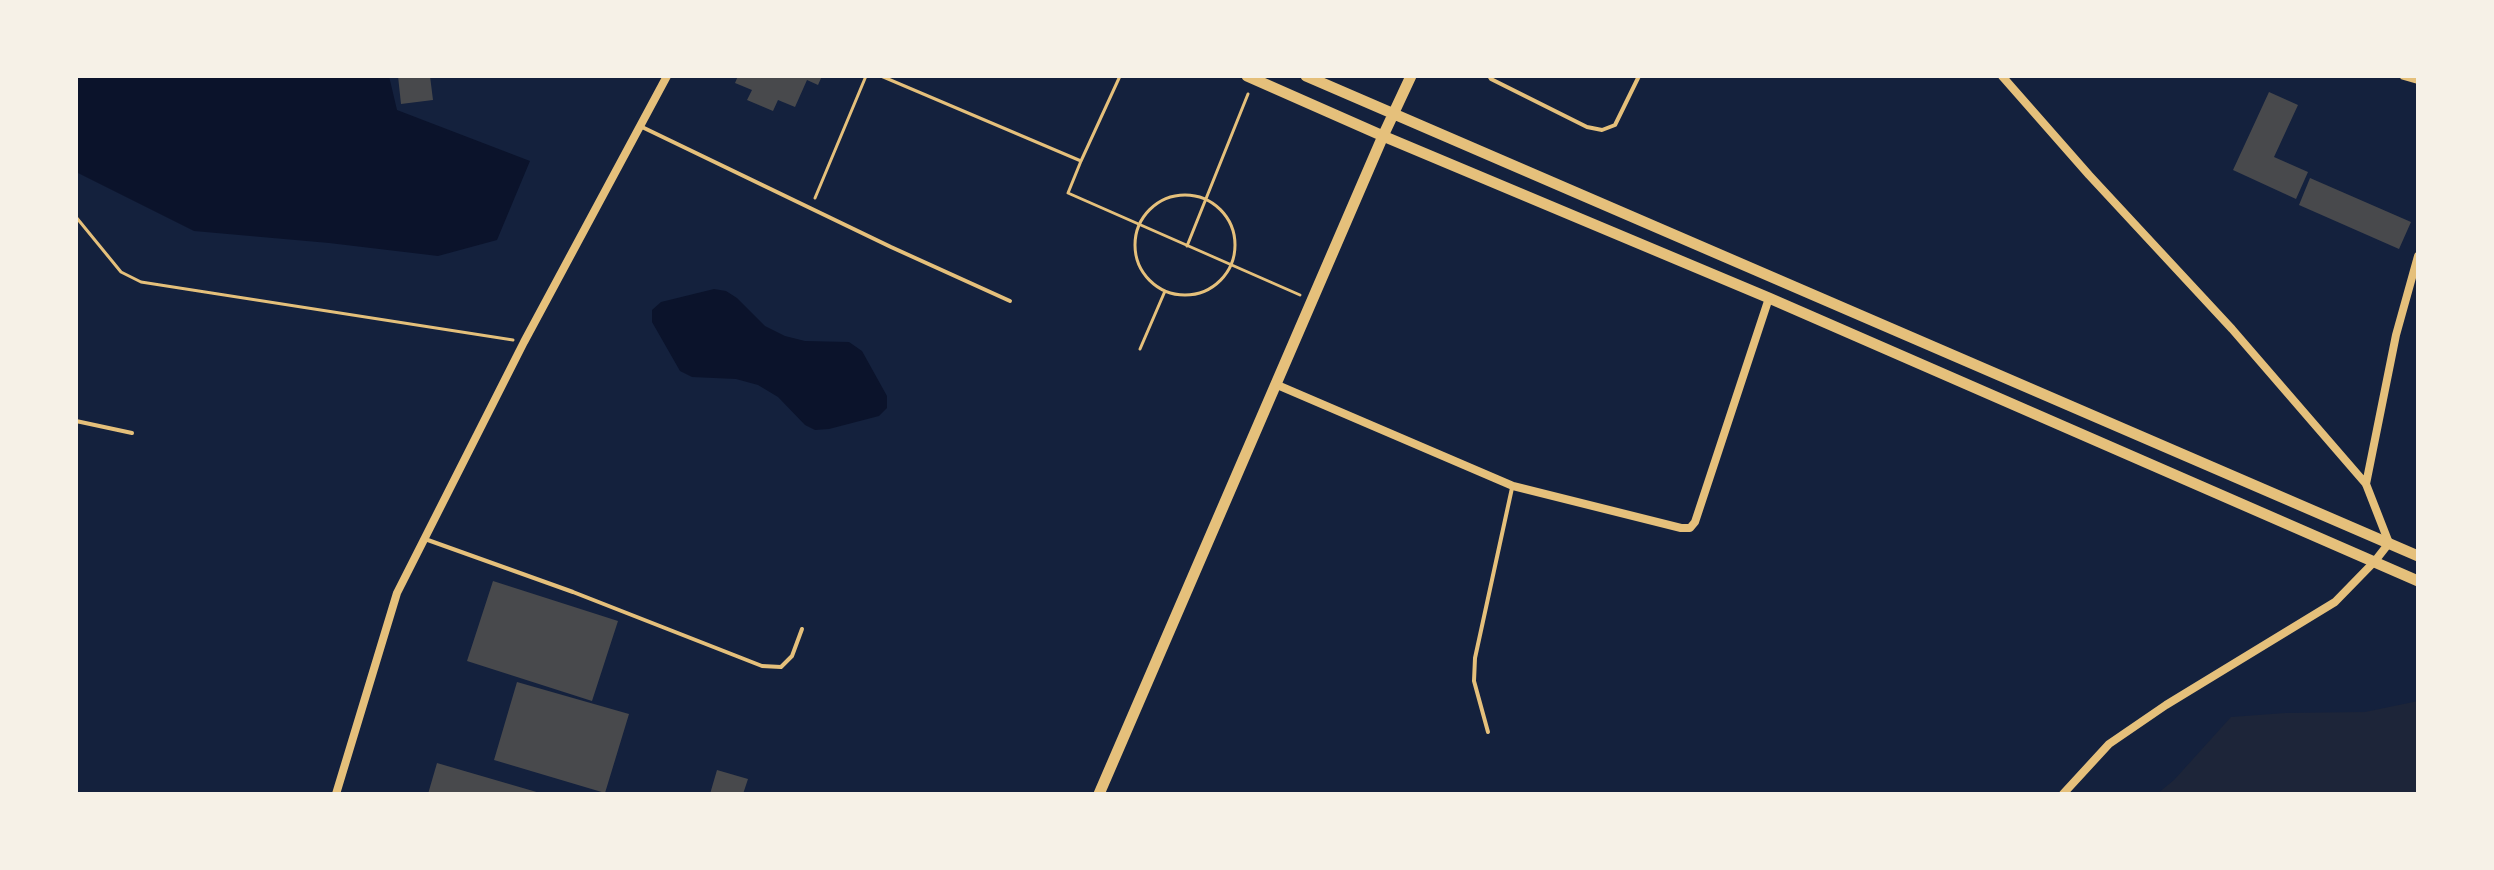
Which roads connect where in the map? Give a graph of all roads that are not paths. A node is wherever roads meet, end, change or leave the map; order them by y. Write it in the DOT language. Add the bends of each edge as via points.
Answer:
graph roads {
  1 [pos="667,76"];
  2 [pos="1306,76"];
  3 [pos="1411,76"];
  4 [pos="1489,76"];
  5 [pos="1639,76"];
  6 [pos="2002,76"];
  7 [pos="2404,76"];
  8 [pos="1250,78"];
  9 [pos="2418,80"];
  10 [pos="1394,114"];
  11 [pos="640,126"];
  12 [pos="1383,136"];
  13 [pos="2418,256"];
  14 [pos="1769,298"];
  15 [pos="1010,301"];
  16 [pos="1275,384"];
  17 [pos="76,421"];
  18 [pos="132,433"];
  19 [pos="2366,484"];
  20 [pos="1513,486"];
  21 [pos="425,539"];
  22 [pos="2389,543"];
  23 [pos="2418,556"];
  24 [pos="2375,561"];
  25 [pos="2418,581"];
  26 [pos="802,629"];
  27 [pos="1488,732"];
  28 [pos="336,794"];
  29 [pos="1099,794"];
  30 [pos="2063,794"];
  1 -- 11 [label="street"];
  2 -- 10 [label="street"];
  3 -- 10 [label="street"];
  4 -- 5 [label="lane" via="1602,130 1615,125"];
  6 -- 19 [label="street"];
  7 -- 9 [label="street"];
  8 -- 12 [label="street"];
  10 -- 12 [label="street"];
  10 -- 22 [label="street"];
  11 -- 15 [label="lane"];
  11 -- 21 [label="street"];
  12 -- 14 [label="street"];
  12 -- 16 [label="street"];
  13 -- 19 [label="street"];
  14 -- 20 [label="street" via="1690,528"];
  14 -- 24 [label="street"];
  16 -- 20 [label="street"];
  16 -- 29 [label="street"];
  17 -- 18 [label="lane"];
  19 -- 22 [label="street"];
  20 -- 27 [label="lane" via="1475,658 1474,681"];
  21 -- 26 [label="lane" via="762,666 781,667 792,656"];
  21 -- 28 [label="street" via="397,593"];
  22 -- 23 [label="street"];
  22 -- 24 [label="street"];
  24 -- 25 [label="street"];
  24 -- 30 [label="street" via="2335,602 2109,744"];
}
